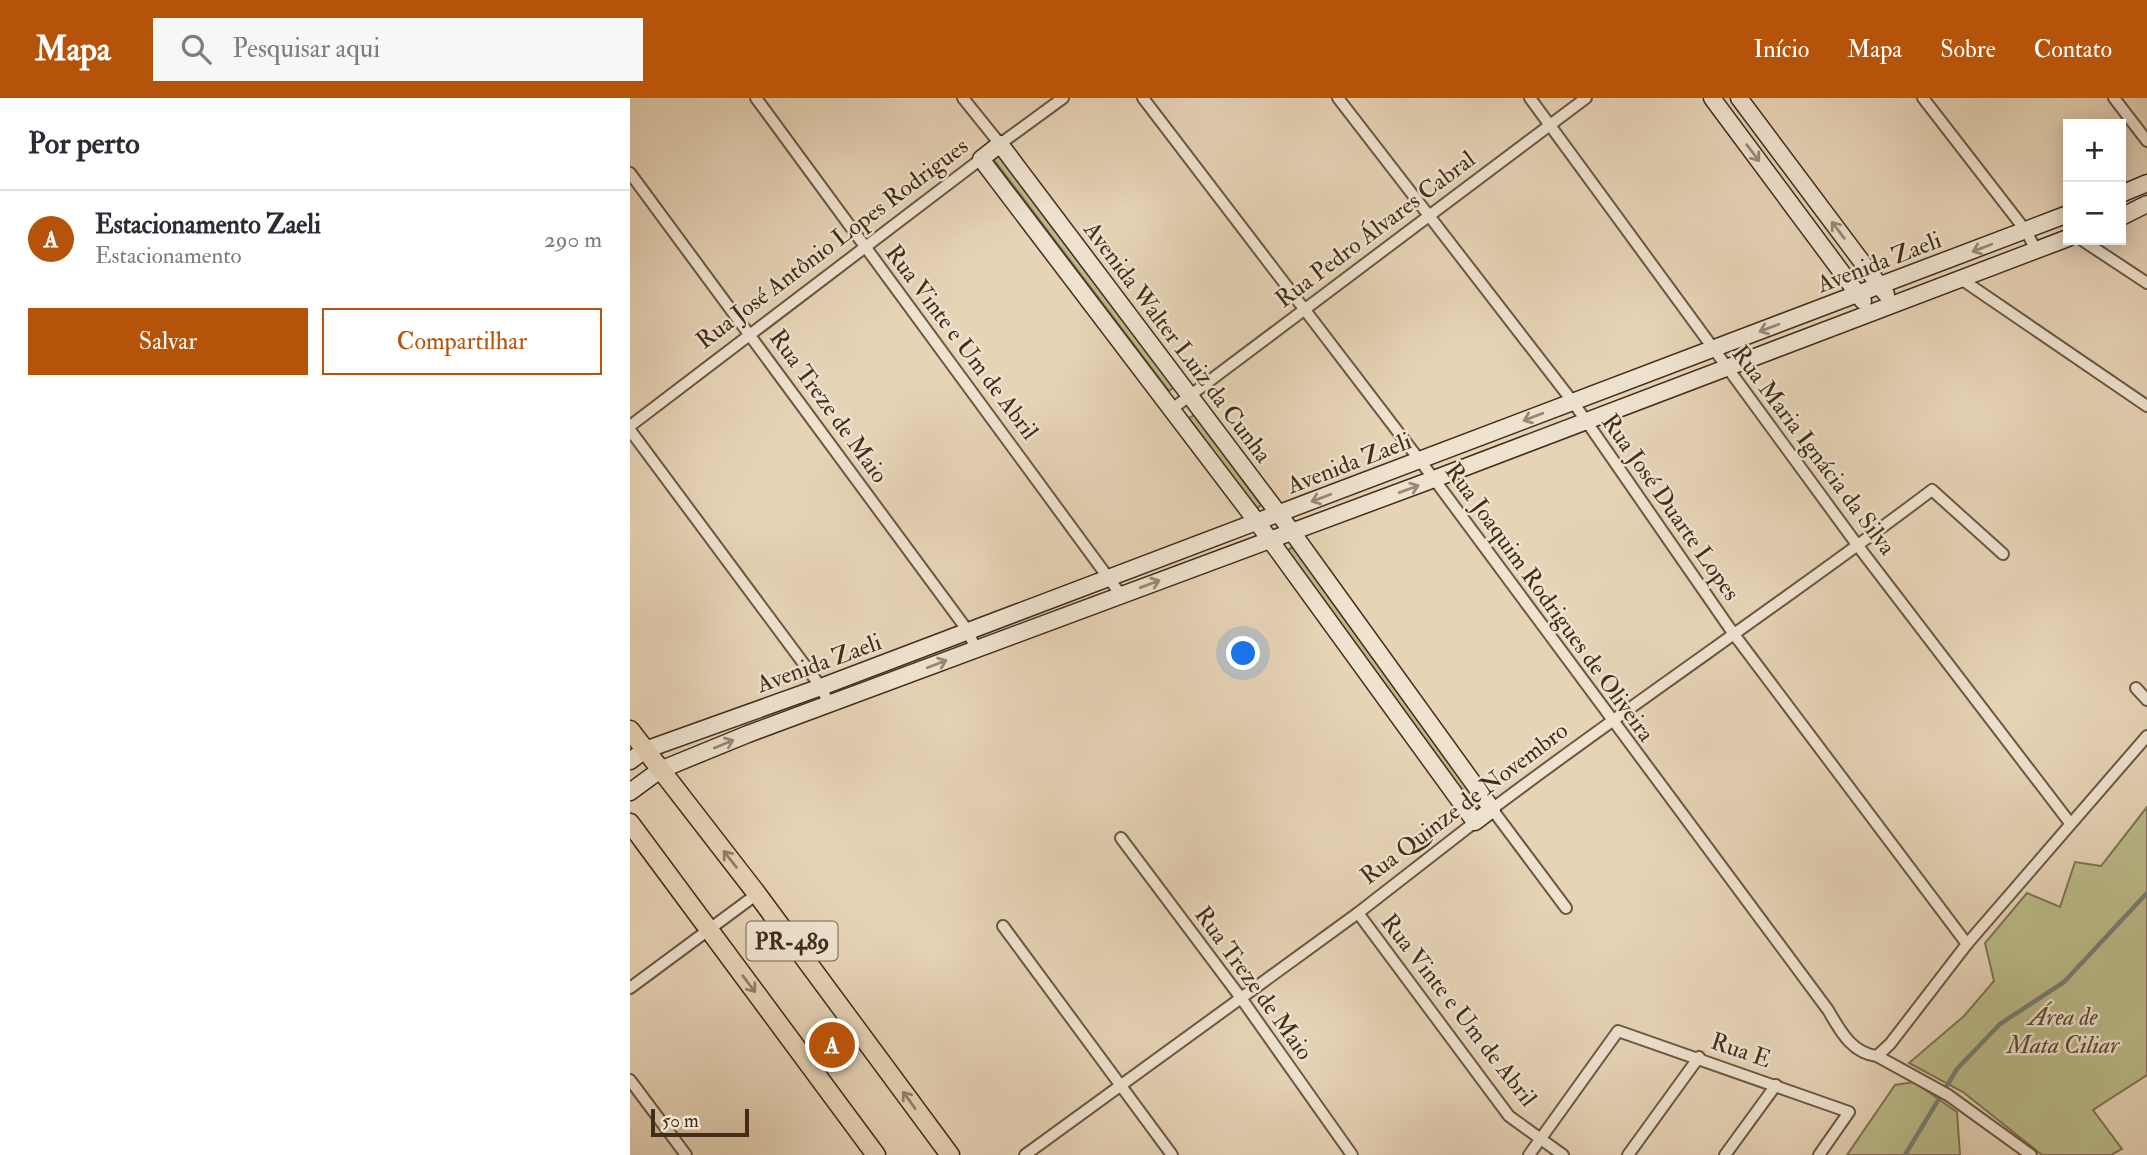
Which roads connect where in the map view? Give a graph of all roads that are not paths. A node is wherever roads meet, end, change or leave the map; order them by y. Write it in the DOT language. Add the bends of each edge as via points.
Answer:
graph roads {
  1 [pos="756,98"];
  2 [pos="963,98"];
  3 [pos="1063,98"];
  4 [pos="1143,98"];
  5 [pos="1338,98"];
  6 [pos="1530,98"];
  7 [pos="1586,98"];
  8 [pos="1712,98"];
  9 [pos="1739,98"];
  10 [pos="1923,98"];
  11 [pos="2114,98"];
  12 [pos="1550,125"];
  13 [pos="2147,141"];
  14 [pos="1000,144"];
  15 [pos="981,159"];
  16 [pos="630,173"];
  17 [pos="2147,183"];
  18 [pos="2126,192"];
  19 [pos="2147,204"];
  20 [pos="2126,214"];
  21 [pos="1426,215"];
  22 [pos="2063,216"];
  23 [pos="2026,231"];
  24 [pos="2063,239"];
  25 [pos="2090,245"];
  26 [pos="864,247"];
  27 [pos="2036,250"];
  28 [pos="1961,279"];
  29 [pos="2147,283"];
  30 [pos="1880,286"];
  31 [pos="1859,294"];
  32 [pos="1893,305"];
  33 [pos="1302,310"];
  34 [pos="1871,314"];
  35 [pos="750,332"];
  36 [pos="1713,349"];
  37 [pos="1726,368"];
  38 [pos="1190,394"];
  39 [pos="1573,402"];
  40 [pos="2147,406"];
  41 [pos="1172,409"];
  42 [pos="1586,421"];
  43 [pos="630,428"];
  44 [pos="1419,460"];
  45 [pos="1434,480"];
  46 [pos="1279,514"];
  47 [pos="1258,522"];
  48 [pos="1291,532"];
  49 [pos="1271,540"];
  50 [pos="1858,546"];
  51 [pos="2003,554"];
  52 [pos="1110,577"];
  53 [pos="1121,595"];
  54 [pos="968,631"];
  55 [pos="1732,633"];
  56 [pos="976,650"];
  57 [pos="821,687"];
  58 [pos="2136,688"];
  59 [pos="2147,701"];
  60 [pos="829,704"];
  61 [pos="1610,720"];
  62 [pos="630,730"];
  63 [pos="2147,736"];
  64 [pos="645,750"];
  65 [pos="630,761"];
  66 [pos="660,770"];
  67 [pos="630,792"];
  68 [pos="1492,809"];
  69 [pos="1475,822"];
  70 [pos="630,823"];
  71 [pos="2070,823"];
  72 [pos="1121,838"];
  73 [pos="757,894"];
  74 [pos="1566,908"];
  75 [pos="1358,913"];
  76 [pos="1003,926"];
  77 [pos="708,929"];
  78 [pos="1966,944"];
  79 [pos="630,988"];
  80 [pos="1241,998"];
  81 [pos="1877,1056"];
  82 [pos="1699,1057"];
  83 [pos="630,1080"];
  84 [pos="1119,1084"];
  85 [pos="1776,1085"];
  86 [pos="1540,1140"];
  87 [pos="686,1155"];
  88 [pos="876,1155"];
  89 [pos="950,1155"];
  90 [pos="1025,1155"];
  91 [pos="1172,1155"];
  92 [pos="1352,1155"];
  93 [pos="1530,1155"];
  94 [pos="1563,1155"];
  95 [pos="1628,1155"];
  96 [pos="1725,1155"];
  97 [pos="1819,1155"];
  98 [pos="2031,1155"];
  1 -- 26 [label="street, Rua Vinte e Um de Abril"];
  2 -- 14 [label="street"];
  3 -- 14 [label="street, Rua José Antônio Lopes Rodrigues"];
  4 -- 33 [label="street, Rua Joaquim Rodrigues de Oliveira"];
  5 -- 21 [label="street, Rua José Duarte Lopes"];
  6 -- 12 [label="street, Rua Maria Ignácia da Silva"];
  7 -- 12 [label="street, Rua Pedro Álvares Cabral"];
  8 -- 31 [label="street, one-way"];
  30 -- 9 [label="street, one-way"];
  10 -- 23 [label="street"];
  11 -- 13 [label="street"];
  12 -- 21 [label="street, Rua Pedro Álvares Cabral"];
  12 -- 36 [label="street, Rua Maria Ignácia da Silva"];
  14 -- 15 [label="street, Rua José Antônio Lopes Rodrigues"];
  14 -- 38 [label="street, Avenida Walter Luiz da Cunha"];
  15 -- 26 [label="street, Rua José Antônio Lopes Rodrigues"];
  15 -- 41 [label="street, Avenida Walter Luiz da Cunha"];
  16 -- 35 [label="street, Rua Treze de Maio"];
  17 -- 18 [label="street"];
  19 -- 20 [label="street"];
  21 -- 33 [label="street, Rua Pedro Álvares Cabral"];
  21 -- 39 [label="street, Rua José Duarte Lopes"];
  22 -- 23 [label="street, Avenida Zaeli"];
  23 -- 27 [label="street"];
  23 -- 30 [label="street, Avenida Zaeli, one-way"];
  24 -- 27 [label="street, Avenida Zaeli"];
  25 -- 29 [label="street"];
  26 -- 35 [label="street, Rua José Antônio Lopes Rodrigues"];
  26 -- 52 [label="street, Rua Vinte e Um de Abril"];
  27 -- 28 [label="street, Avenida Zaeli"];
  28 -- 32 [label="street, Avenida Zaeli"];
  28 -- 40 [label="street"];
  30 -- 31 [label="street, Avenida Zaeli"];
  30 -- 32 [label="street"];
  31 -- 34 [label="street"];
  31 -- 36 [label="street, Avenida Zaeli, one-way"];
  32 -- 34 [label="street, Avenida Zaeli"];
  33 -- 38 [label="street, Rua Pedro Álvares Cabral"];
  33 -- 44 [label="street, Rua Joaquim Rodrigues de Oliveira"];
  34 -- 37 [label="street, Avenida Zaeli"];
  35 -- 43 [label="street, Rua José Antônio Lopes Rodrigues"];
  35 -- 54 [label="street, Rua Treze de Maio"];
  36 -- 37 [label="street, Rua Maria Ignácia da Silva"];
  36 -- 39 [label="street, Avenida Zaeli"];
  37 -- 42 [label="street, Avenida Zaeli"];
  37 -- 50 [label="street, Rua Maria Ignácia da Silva"];
  38 -- 41 [label="street, Rua Pedro Álvares Cabral"];
  38 -- 46 [label="street, Avenida Walter Luiz da Cunha"];
  39 -- 42 [label="street, Rua José Duarte Lopes"];
  39 -- 44 [label="street, Avenida Zaeli, one-way"];
  41 -- 47 [label="street, Avenida Walter Luiz da Cunha"];
  42 -- 45 [label="street, Avenida Zaeli"];
  42 -- 55 [label="street, Rua José Duarte Lopes"];
  43 -- 57 [label="street"];
  44 -- 45 [label="street, Rua Joaquim Rodrigues de Oliveira"];
  44 -- 46 [label="street, Avenida Zaeli, one-way"];
  48 -- 45 [label="street, Avenida Zaeli, one-way"];
  45 -- 61 [label="street, Rua Joaquim Rodrigues de Oliveira"];
  46 -- 47 [label="street, Avenida Zaeli"];
  46 -- 48 [label="street, Avenida Walter Luiz da Cunha"];
  47 -- 49 [label="street, Avenida Walter Luiz da Cunha"];
  47 -- 52 [label="street, Avenida Zaeli"];
  48 -- 49 [label="street, Avenida Zaeli"];
  48 -- 68 [label="street, Avenida Walter Luiz da Cunha"];
  53 -- 49 [label="street, Avenida Zaeli, one-way"];
  49 -- 69 [label="street, Avenida Walter Luiz da Cunha"];
  50 -- 51 [label="street, Rua Quinze de Novembro" via="1932,490"];
  50 -- 55 [label="street, Rua Quinze de Novembro"];
  50 -- 71 [label="street, Rua Maria Ignácia da Silva"];
  52 -- 53 [label="street, Rua Vinte e Um de Abril"];
  52 -- 54 [label="street, Avenida Zaeli"];
  53 -- 56 [label="street, Avenida Zaeli"];
  54 -- 56 [label="street, Rua Treze de Maio"];
  54 -- 57 [label="street, Avenida Zaeli"];
  55 -- 61 [label="street, Rua Quinze de Novembro"];
  55 -- 78 [label="street, Rua José Duarte Lopes"];
  60 -- 56 [label="street, Avenida Zaeli, one-way"];
  57 -- 60 [label="street"];
  57 -- 64 [label="street, Avenida Zaeli"];
  58 -- 59 [label="street"];
  66 -- 60 [label="street, Avenida Zaeli, one-way"];
  61 -- 68 [label="street, Rua Quinze de Novembro"];
  61 -- 81 [label="street, Rua Joaquim Rodrigues de Oliveira" via="1847,1040 1865,1054"];
  62 -- 64 [label="main road, PR-489"];
  63 -- 71 [label="street"];
  64 -- 65 [label="street, Avenida Zaeli"];
  64 -- 66 [label="main road, PR-489"];
  66 -- 67 [label="street, Avenida Zaeli"];
  73 -- 66 [label="main road, PR-489, one-way"];
  68 -- 69 [label="street, Rua Quinze de Novembro"];
  68 -- 74 [label="street, Avenida Walter Luiz da Cunha"];
  69 -- 75 [label="street, Rua Quinze de Novembro"];
  70 -- 77 [label="main road, PR-489"];
  71 -- 78 [label="street"];
  72 -- 80 [label="street, Rua Treze de Maio"];
  73 -- 77 [label="street"];
  89 -- 73 [label="main road, PR-489, one-way"];
  75 -- 80 [label="street, Rua Quinze de Novembro"];
  75 -- 86 [label="street, Rua Vinte e Um de Abril" via="1509,1116"];
  76 -- 84 [label="street"];
  77 -- 79 [label="street"];
  77 -- 88 [label="main road, PR-489, one-way"];
  78 -- 81 [label="street"];
  80 -- 84 [label="street, Rua Quinze de Novembro"];
  80 -- 92 [label="street, Rua Treze de Maio"];
  81 -- 98 [label="street, Rua Joaquim Rodrigues de Oliveira" via="1948,1094"];
  82 -- 85 [label="street, Rua E"];
  82 -- 86 [label="street, Rua E" via="1618,1031"];
  82 -- 95 [label="street"];
  83 -- 87 [label="street"];
  84 -- 90 [label="street, Rua Quinze de Novembro"];
  84 -- 91 [label="street"];
  85 -- 96 [label="street"];
  85 -- 97 [label="street, Rua E" via="1849,1112"];
  86 -- 93 [label="street"];
  86 -- 94 [label="street, Rua Vinte e Um de Abril"];
}
